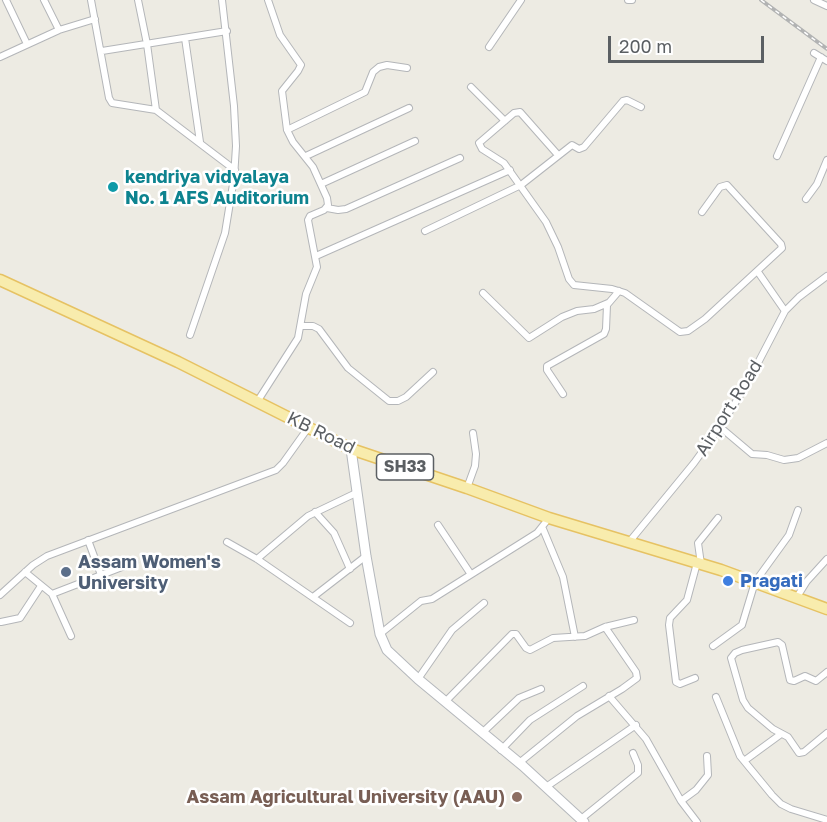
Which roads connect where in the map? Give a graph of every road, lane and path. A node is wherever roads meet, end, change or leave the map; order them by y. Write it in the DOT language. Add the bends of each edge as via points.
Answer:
graph roads {
  1 [pos="6,0"];
  2 [pos="44,0"];
  3 [pos="91,0"];
  4 [pos="138,0"];
  5 [pos="222,0"];
  6 [pos="268,0"];
  7 [pos="521,0"];
  8 [pos="814,0"];
  9 [pos="827,6"];
  10 [pos="95,19"];
  11 [pos="59,30"];
  12 [pos="226,31"];
  13 [pos="185,38"];
  14 [pos="27,44"];
  15 [pos="147,44"];
  16 [pos="489,47"];
  17 [pos="102,51"];
  18 [pos="814,53"];
  19 [pos="0,57"];
  20 [pos="824,59"];
  21 [pos="407,68"];
  22 [pos="471,87"];
  23 [pos="641,107"];
  24 [pos="409,108"];
  25 [pos="156,110"];
  26 [pos="505,121"];
  27 [pos="287,130"];
  28 [pos="415,141"];
  29 [pos="200,142"];
  30 [pos="558,155"];
  31 [pos="306,156"];
  32 [pos="777,156"];
  33 [pos="460,158"];
  34 [pos="827,160"];
  35 [pos="235,170"];
  36 [pos="510,170"];
  37 [pos="321,183"];
  38 [pos="521,185"];
  39 [pos="806,199"];
  40 [pos="327,208"];
  41 [pos="702,212"];
  42 [pos="425,231"];
  43 [pos="316,256"];
  44 [pos="758,272"];
  45 [pos="827,276"];
  46 [pos="0,280"];
  47 [pos="619,291"];
  48 [pos="483,293"];
  49 [pos="608,303"];
  50 [pos="785,311"];
  51 [pos="301,326"];
  52 [pos="190,335"];
  53 [pos="433,372"];
  54 [pos="563,394"];
  55 [pos="257,402"];
  56 [pos="720,427"];
  57 [pos="308,428"];
  58 [pos="473,434"];
  59 [pos="827,443"];
  60 [pos="351,449"];
  61 [pos="467,488"];
  62 [pos="356,493"];
  63 [pos="798,510"];
  64 [pos="315,512"];
  65 [pos="549,518"];
  66 [pos="718,518"];
  67 [pos="438,525"];
  68 [pos="543,529"];
  69 [pos="88,540"];
  70 [pos="227,542"];
  71 [pos="630,542"];
  72 [pos="366,556"];
  73 [pos="257,559"];
  74 [pos="827,559"];
  75 [pos="135,562"];
  76 [pos="699,563"];
  77 [pos="350,569"];
  78 [pos="25,572"];
  79 [pos="470,573"];
  80 [pos="102,575"];
  81 [pos="754,582"];
  82 [pos="41,586"];
  83 [pos="52,594"];
  84 [pos="0,595"];
  85 [pos="313,597"];
  86 [pos="796,597"];
  87 [pos="484,603"];
  88 [pos="827,609"];
  89 [pos="634,620"];
  90 [pos="1,622"];
  91 [pos="350,623"];
  92 [pos="605,627"];
  93 [pos="380,634"];
  94 [pos="71,636"];
  95 [pos="576,637"];
  96 [pos="713,646"];
  97 [pos="827,672"];
  98 [pos="695,678"];
  99 [pos="418,680"];
  100 [pos="583,686"];
  101 [pos="541,689"];
  102 [pos="609,696"];
  103 [pos="716,697"];
  104 [pos="445,702"];
  105 [pos="636,725"];
  106 [pos="482,733"];
  107 [pos="827,733"];
  108 [pos="781,734"];
  109 [pos="501,750"];
  110 [pos="633,753"];
  111 [pos="706,756"];
  112 [pos="744,761"];
  113 [pos="519,763"];
  114 [pos="546,787"];
  115 [pos="681,801"];
  116 [pos="827,820"];
  117 [pos="582,821"];
  118 [pos="697,822"];
  1 -- 14 [label="street"];
  2 -- 11 [label="street"];
  3 -- 10 [label="street"];
  4 -- 15 [label="street"];
  5 -- 12 [label="street"];
  6 -- 27 [label="street" via="280,35 301,65 282,91"];
  7 -- 16 [label="street"];
  8 -- 9 [label="street"];
  10 -- 11 [label="street"];
  10 -- 17 [label="street"];
  11 -- 14 [label="street"];
  12 -- 13 [label="street"];
  12 -- 35 [label="street" via="236,129"];
  13 -- 15 [label="street"];
  13 -- 29 [label="street"];
  14 -- 19 [label="street"];
  15 -- 17 [label="street"];
  15 -- 25 [label="street"];
  17 -- 25 [label="street" via="112,103"];
  18 -- 20 [label="street"];
  20 -- 32 [label="street"];
  21 -- 27 [label="street" via="379,67 365,92"];
  22 -- 26 [label="street"];
  23 -- 30 [label="street" via="623,101 584,147 572,145"];
  24 -- 31 [label="street"];
  25 -- 29 [label="street"];
  26 -- 30 [label="street" via="517,112 522,113"];
  26 -- 36 [label="street" via="479,146"];
  27 -- 31 [label="street"];
  28 -- 37 [label="street"];
  29 -- 35 [label="street"];
  30 -- 38 [label="street"];
  31 -- 37 [label="street"];
  33 -- 40 [label="street" via="346,209"];
  34 -- 39 [label="street" via="818,184"];
  35 -- 52 [label="street" via="225,233"];
  36 -- 38 [label="street"];
  36 -- 43 [label="street"];
  37 -- 40 [label="street"];
  38 -- 42 [label="street"];
  38 -- 47 [label="street" via="551,231 571,283"];
  40 -- 43 [label="street" via="308,220"];
  41 -- 44 [label="street" via="722,185 733,189 782,245"];
  43 -- 51 [label="street" via="317,267 306,294"];
  44 -- 47 [label="street" via="705,319 684,332"];
  44 -- 50 [label="street"];
  45 -- 50 [label="street, Airport Road"];
  46 -- 55 [label="main road, KB Road / SH33"];
  47 -- 49 [label="street"];
  48 -- 49 [label="street" via="531,339 561,316"];
  49 -- 54 [label="street" via="604,334 547,366"];
  50 -- 56 [label="street, Airport Road"];
  51 -- 53 [label="street" via="319,329 348,368 389,401 406,397"];
  51 -- 55 [label="street" via="292,349"];
  55 -- 57 [label="main road, KB Road / SH33"];
  56 -- 59 [label="street" via="752,454 784,460 798,458"];
  56 -- 71 [label="street, Airport Road"];
  57 -- 60 [label="main road, KB Road / SH33"];
  57 -- 69 [label="street" via="276,470"];
  58 -- 61 [label="street" via="475,466"];
  60 -- 61 [label="main road, KB Road / SH33"];
  60 -- 62 [label="main road"];
  61 -- 65 [label="main road, KB Road / SH33"];
  62 -- 64 [label="street"];
  62 -- 72 [label="main road"];
  63 -- 81 [label="street" via="789,536"];
  64 -- 73 [label="street" via="299,521"];
  64 -- 77 [label="street" via="334,533"];
  65 -- 68 [label="street"];
  65 -- 71 [label="main road, KB Road / SH33"];
  66 -- 76 [label="street" via="698,543"];
  67 -- 79 [label="street"];
  68 -- 79 [label="street"];
  68 -- 95 [label="street" via="563,577"];
  69 -- 78 [label="street" via="47,556"];
  69 -- 80 [label="street"];
  70 -- 73 [label="street"];
  71 -- 76 [label="main road, KB Road / SH33"];
  72 -- 77 [label="street"];
  72 -- 93 [label="main road"];
  73 -- 85 [label="street"];
  74 -- 86 [label="street"];
  75 -- 80 [label="street"];
  76 -- 81 [label="main road, KB Road / SH33"];
  76 -- 98 [label="street" via="687,600 670,618 669,625 676,682"];
  77 -- 85 [label="street"];
  78 -- 82 [label="street"];
  78 -- 84 [label="street"];
  79 -- 93 [label="street" via="421,601"];
  80 -- 83 [label="street"];
  81 -- 86 [label="main road, KB Road / SH33"];
  81 -- 96 [label="street" via="742,626"];
  82 -- 83 [label="street"];
  82 -- 90 [label="street" via="20,618"];
  83 -- 94 [label="street"];
  85 -- 91 [label="street"];
  86 -- 88 [label="main road, KB Road / SH33"];
  87 -- 99 [label="street" via="452,630"];
  89 -- 92 [label="street"];
  92 -- 95 [label="street"];
  92 -- 102 [label="street" via="637,676"];
  93 -- 99 [label="main road" via="391,655"];
  95 -- 104 [label="street" via="554,638 530,650 512,634"];
  97 -- 108 [label="street" via="816,681 805,676 790,680 780,642 732,655 745,704"];
  99 -- 104 [label="main road"];
  100 -- 109 [label="street" via="530,720"];
  101 -- 106 [label="street" via="519,698"];
  102 -- 105 [label="street"];
  102 -- 113 [label="street" via="577,716"];
  103 -- 112 [label="street"];
  104 -- 106 [label="main road"];
  105 -- 114 [label="street"];
  105 -- 115 [label="street"];
  106 -- 109 [label="main road"];
  107 -- 108 [label="street" via="801,754"];
  108 -- 112 [label="street"];
  109 -- 113 [label="main road"];
  110 -- 117 [label="street" via="638,773"];
  111 -- 115 [label="street" via="708,775"];
  112 -- 116 [label="street" via="781,804"];
  113 -- 114 [label="main road"];
  114 -- 117 [label="main road"];
  115 -- 118 [label="street"];
}
